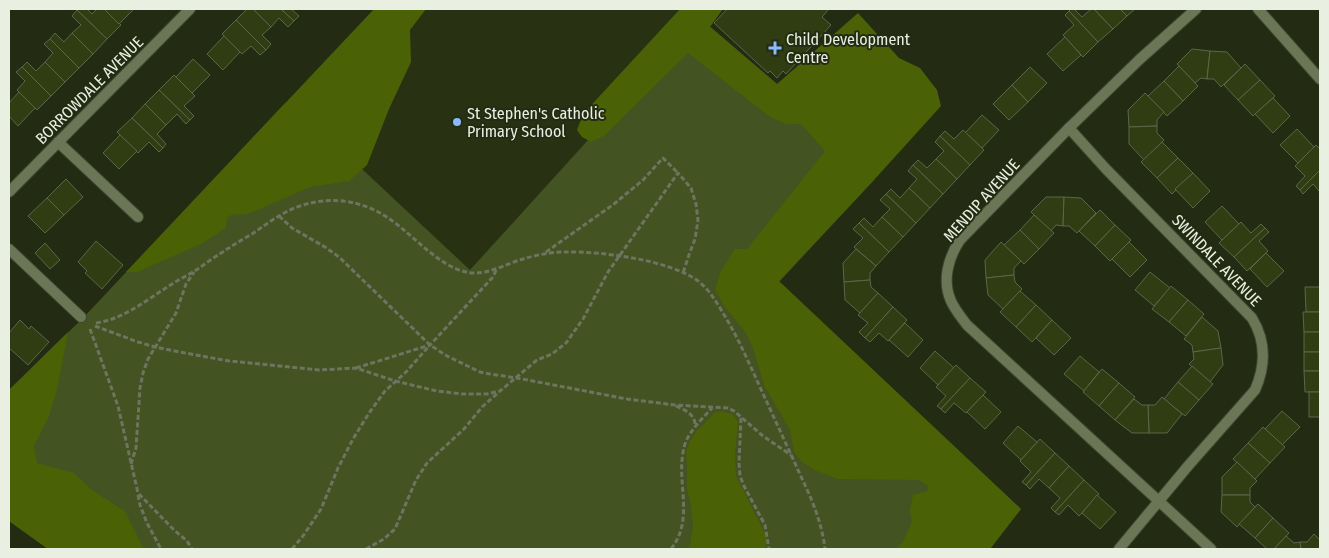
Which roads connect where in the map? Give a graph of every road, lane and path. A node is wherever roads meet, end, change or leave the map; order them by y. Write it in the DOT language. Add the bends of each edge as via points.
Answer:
graph roads {
  1 [pos="190,9"];
  2 [pos="1196,9"];
  3 [pos="1258,9"];
  4 [pos="1320,79"];
  5 [pos="1069,128"];
  6 [pos="58,142"];
  7 [pos="678,173"];
  8 [pos="9,192"];
  9 [pos="279,216"];
  10 [pos="138,218"];
  11 [pos="9,248"];
  12 [pos="545,253"];
  13 [pos="620,255"];
  14 [pos="497,268"];
  15 [pos="195,272"];
  16 [pos="683,273"];
  17 [pos="84,320"];
  18 [pos="430,346"];
  19 [pos="155,347"];
  20 [pos="356,368"];
  21 [pos="517,378"];
  22 [pos="395,381"];
  23 [pos="500,391"];
  24 [pos="675,405"];
  25 [pos="713,407"];
  26 [pos="742,417"];
  27 [pos="695,426"];
  28 [pos="792,456"];
  29 [pos="131,464"];
  30 [pos="138,494"];
  31 [pos="1159,501"];
  32 [pos="161,549"];
  33 [pos="192,549"];
  34 [pos="292,549"];
  35 [pos="366,549"];
  36 [pos="671,549"];
  37 [pos="769,549"];
  38 [pos="825,549"];
  39 [pos="1120,549"];
  40 [pos="1211,549"];
  1 -- 6 [label="street, BORROWDALE AVENUE"];
  2 -- 5 [label="street, MENDIP AVENUE"];
  3 -- 4 [label="street"];
  5 -- 31 [label="street, SWINDALE AVENUE" via="1252,318 1262,339 1263,365 1255,390"];
  5 -- 31 [label="street, MENDIP AVENUE" via="960,240 950,257 948,290 957,313 967,324"];
  6 -- 8 [label="street, BORROWDALE AVENUE"];
  6 -- 10 [label="street"];
  7 -- 12 [label="path" via="663,158 614,204"];
  7 -- 13 [label="path"];
  7 -- 16 [label="path" via="691,188 698,220"];
  9 -- 14 [label="path" via="318,202 339,200 356,203 392,221 457,270 470,273"];
  9 -- 15 [label="path"];
  9 -- 18 [label="path" via="292,228 339,257"];
  11 -- 17 [label="street"];
  12 -- 13 [label="path"];
  12 -- 14 [label="path"];
  13 -- 16 [label="path"];
  13 -- 21 [label="path" via="566,343 537,360"];
  14 -- 18 [label="path" via="492,278"];
  15 -- 17 [label="path" via="119,316 97,323"];
  15 -- 19 [label="path" via="186,284 176,313"];
  16 -- 28 [label="path" via="706,287 716,301 739,340"];
  17 -- 19 [label="path"];
  17 -- 29 [label="path" via="118,406"];
  18 -- 20 [label="path"];
  18 -- 21 [label="path" via="480,372"];
  18 -- 22 [label="path"];
  19 -- 20 [label="path" via="280,367"];
  19 -- 29 [label="path" via="143,373 136,448"];
  20 -- 22 [label="path"];
  21 -- 23 [label="path"];
  21 -- 24 [label="path"];
  22 -- 23 [label="path" via="462,394"];
  22 -- 34 [label="path" via="353,439 321,509"];
  23 -- 35 [label="path" via="427,463 394,529"];
  24 -- 25 [label="path"];
  24 -- 27 [label="path" via="693,417"];
  25 -- 26 [label="path" via="728,408"];
  25 -- 27 [label="path"];
  26 -- 28 [label="path"];
  26 -- 37 [label="path" via="740,476 765,525"];
  27 -- 36 [label="path" via="682,457 683,522"];
  28 -- 38 [label="path" via="818,515"];
  29 -- 30 [label="path"];
  30 -- 32 [label="path" via="147,523"];
  30 -- 33 [label="path"];
  31 -- 39 [label="street, SWINDALE AVENUE"];
  31 -- 40 [label="street, MENDIP AVENUE"];
}
